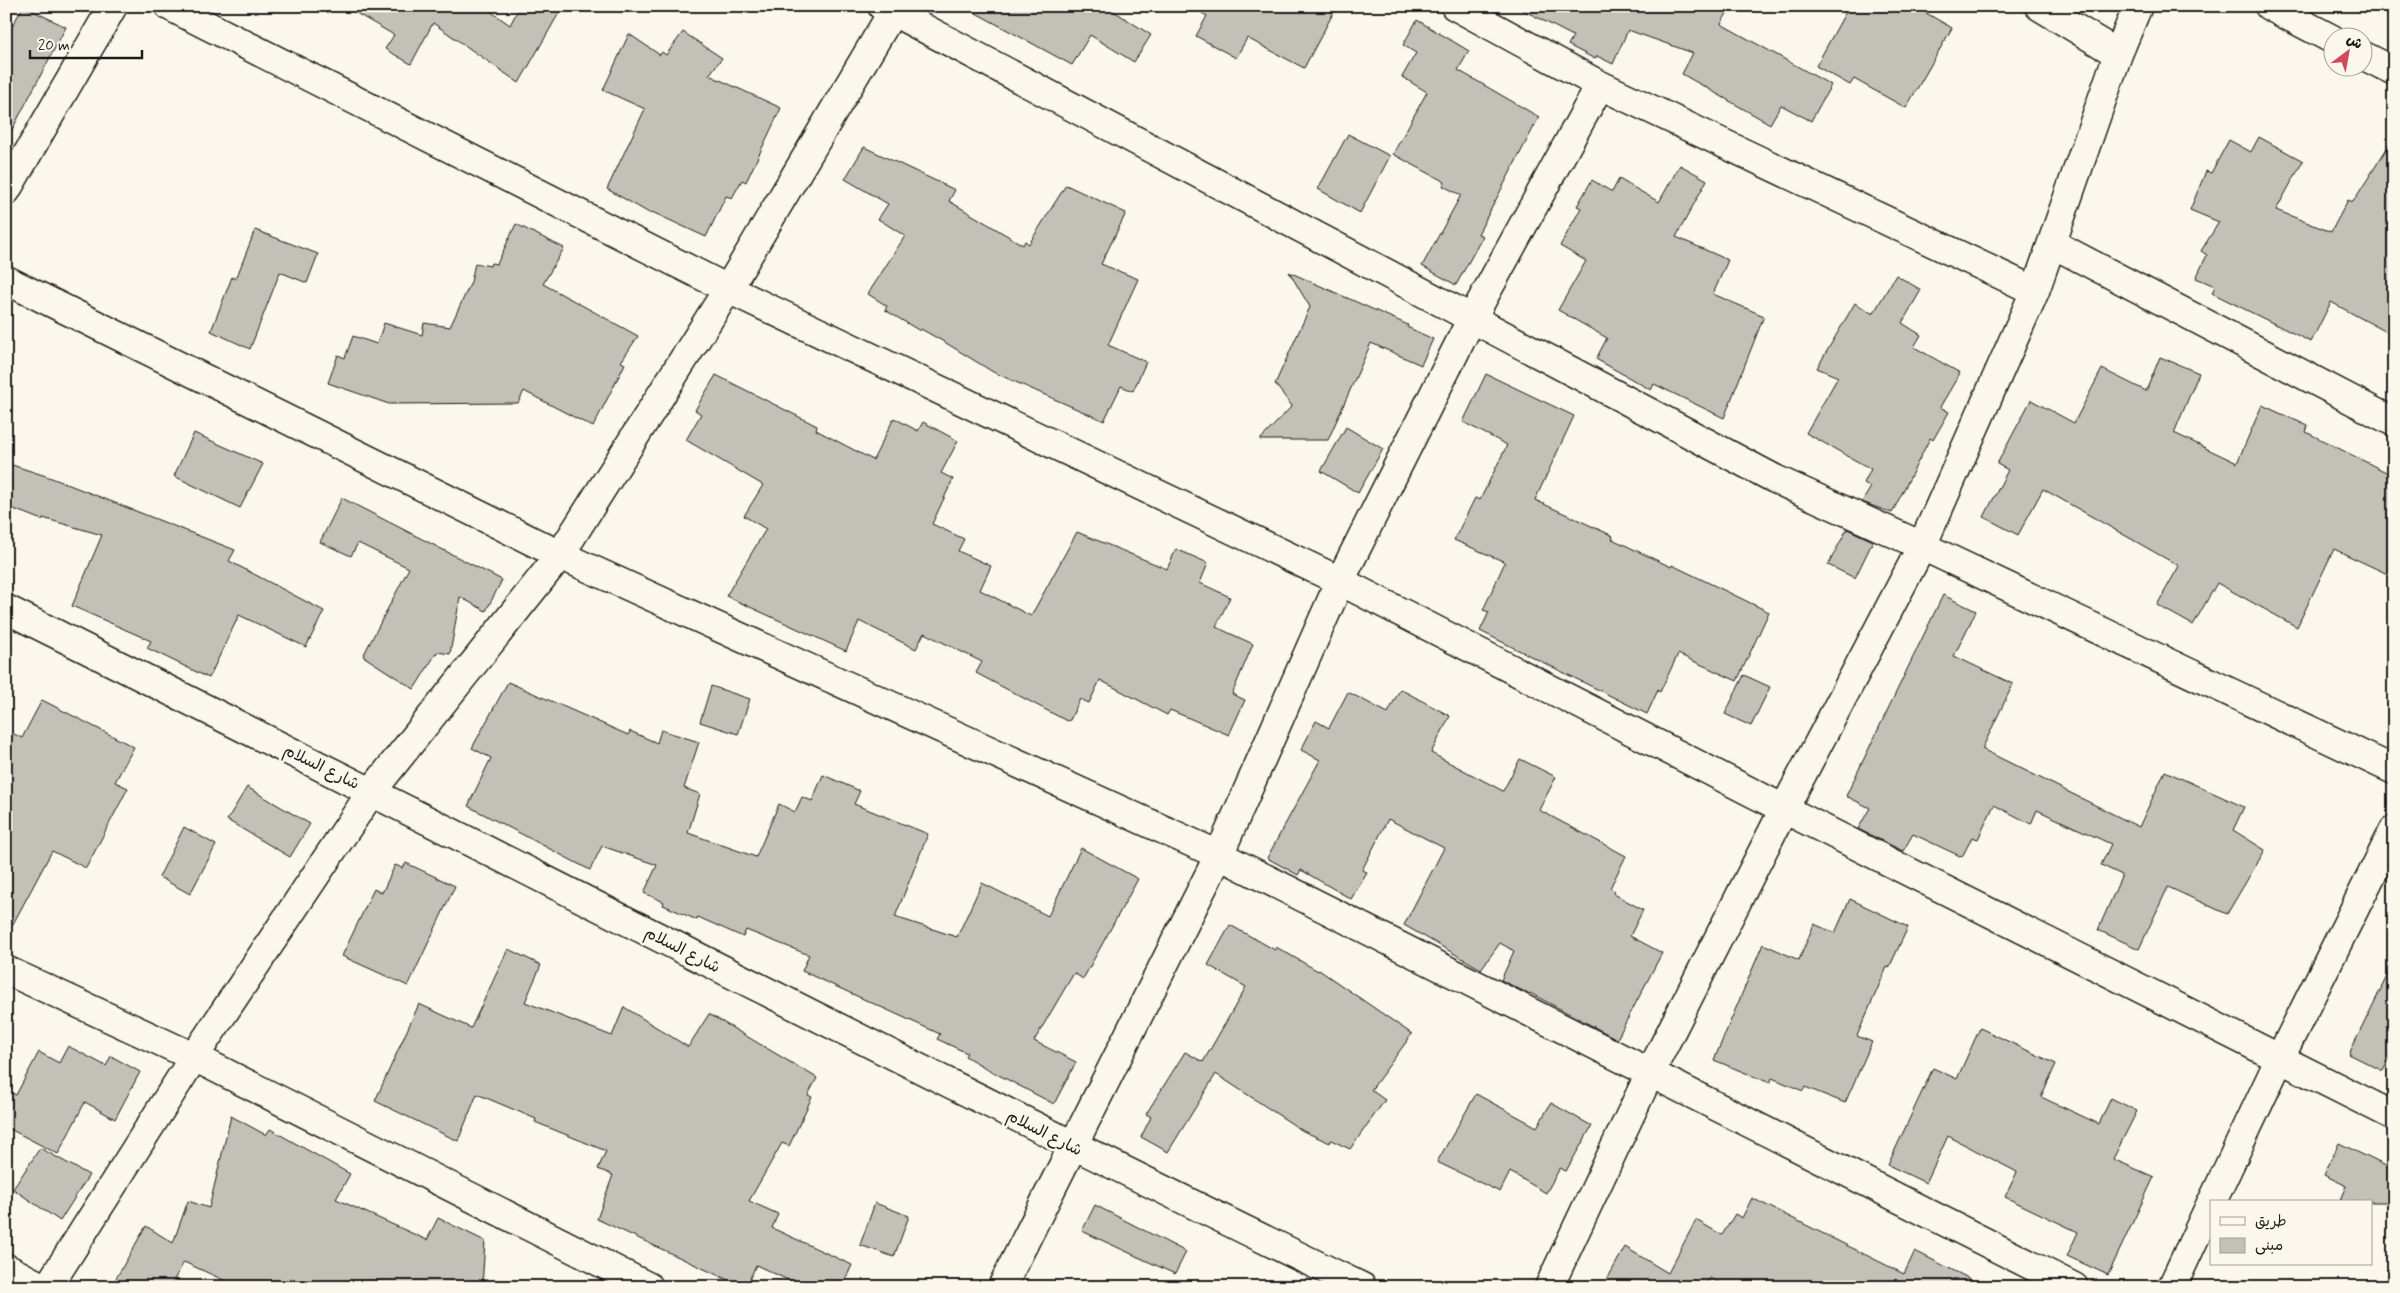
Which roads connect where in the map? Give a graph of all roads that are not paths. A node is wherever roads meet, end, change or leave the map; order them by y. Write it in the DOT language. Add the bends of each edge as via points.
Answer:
graph roads {
  1 [pos="113,6"];
  2 [pos="169,6"];
  3 [pos="2039,6"];
  4 [pos="2138,6"];
  5 [pos="2269,6"];
  6 [pos="890,8"];
  7 [pos="1464,8"];
  8 [pos="2322,34"];
  9 [pos="2118,54"];
  10 [pos="2372,60"];
  11 [pos="2394,71"];
  12 [pos="1600,85"];
  13 [pos="6,191"];
  14 [pos="2053,244"];
  15 [pos="6,280"];
  16 [pos="728,288"];
  17 [pos="2035,291"];
  18 [pos="1471,320"];
  19 [pos="2394,422"];
  20 [pos="1922,546"];
  21 [pos="560,555"];
  22 [pos="1340,581"];
  23 [pos="6,609"];
  24 [pos="2394,770"];
  25 [pos="372,791"];
  26 [pos="1784,809"];
  27 [pos="2394,830"];
  28 [pos="1219,854"];
  29 [pos="6,970"];
  30 [pos="194,1057"];
  31 [pos="2280,1058"];
  32 [pos="1650,1073"];
  33 [pos="2394,1116"];
  34 [pos="1072,1146"];
  35 [pos="2213,1200"];
  36 [pos="2210,1206"];
  37 [pos="6,1268"];
  38 [pos="42,1287"];
  39 [pos="48,1287"];
  40 [pos="649,1287"];
  41 [pos="1002,1287"];
  42 [pos="1362,1287"];
  43 [pos="1549,1287"];
  44 [pos="2074,1287"];
  45 [pos="2172,1287"];
  1 -- 13 [label="street"];
  2 -- 16 [label="street"];
  3 -- 9 [label="street"];
  4 -- 9 [label="street"];
  5 -- 8 [label="street"];
  6 -- 16 [label="street"];
  6 -- 18 [label="street"];
  7 -- 12 [label="street"];
  9 -- 14 [label="street"];
  10 -- 11 [label="street"];
  12 -- 17 [label="street"];
  12 -- 18 [label="street"];
  14 -- 17 [label="street"];
  14 -- 19 [label="street"];
  15 -- 21 [label="street"];
  16 -- 21 [label="street"];
  16 -- 22 [label="street"];
  17 -- 20 [label="street"];
  18 -- 20 [label="street" via="1775,479"];
  18 -- 22 [label="street"];
  20 -- 24 [label="street"];
  20 -- 26 [label="street"];
  21 -- 25 [label="street"];
  21 -- 28 [label="street"];
  22 -- 26 [label="street"];
  22 -- 28 [label="street"];
  23 -- 25 [label="street, شارع السلام"];
  25 -- 30 [label="street"];
  25 -- 34 [label="street, شارع السلام"];
  26 -- 31 [label="street"];
  26 -- 32 [label="street"];
  27 -- 31 [label="street"];
  28 -- 32 [label="street"];
  28 -- 34 [label="street"];
  29 -- 30 [label="street"];
  30 -- 39 [label="street"];
  30 -- 40 [label="street"];
  31 -- 33 [label="street"];
  31 -- 35 [label="street"];
  32 -- 43 [label="street"];
  32 -- 44 [label="street"];
  34 -- 41 [label="street"];
  34 -- 42 [label="street, شارع السلام"];
  36 -- 45 [label="street"];
  37 -- 38 [label="street"];
}
